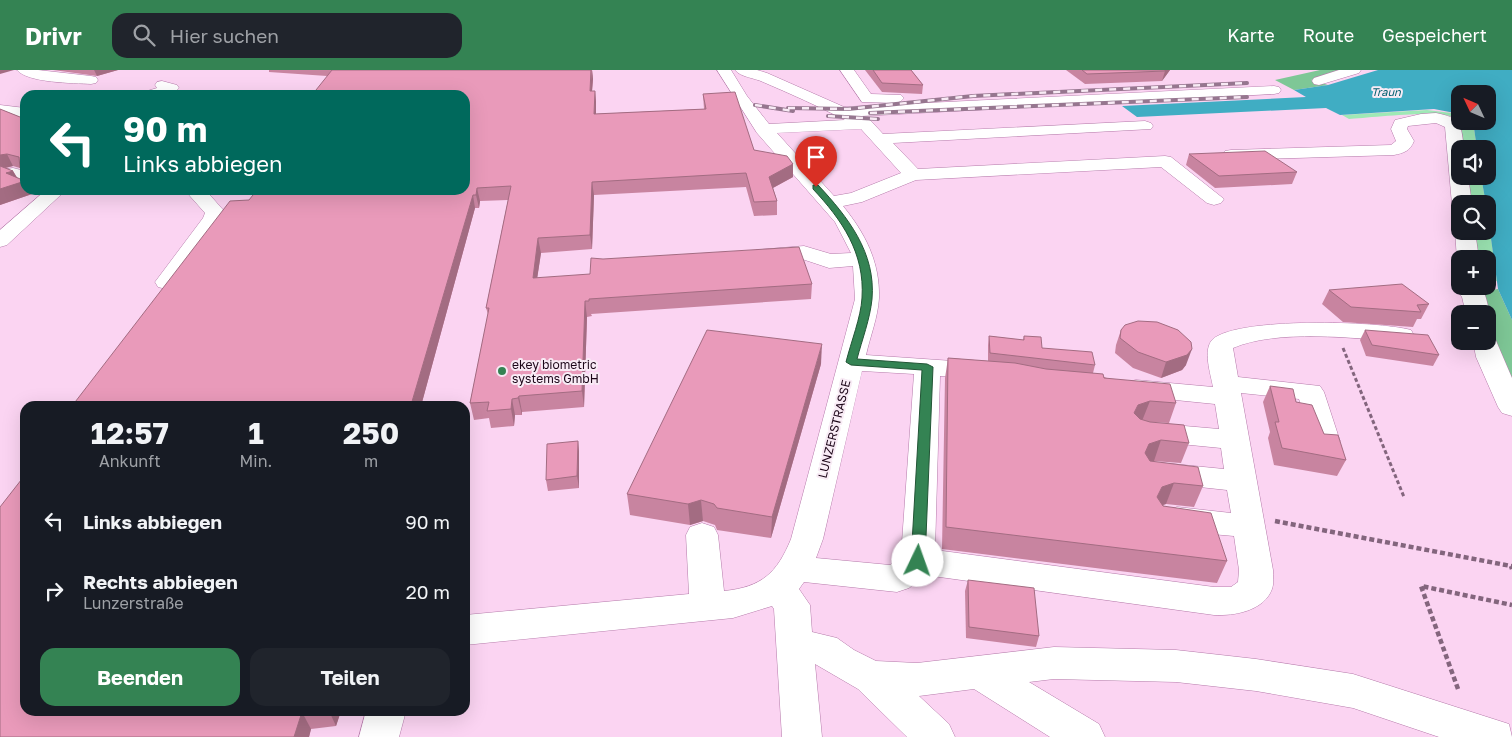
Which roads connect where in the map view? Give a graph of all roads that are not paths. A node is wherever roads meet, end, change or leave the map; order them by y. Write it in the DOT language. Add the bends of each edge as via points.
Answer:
graph roads {
  1 [pos="24,70"];
  2 [pos="724,70"];
  3 [pos="742,70"];
  4 [pos="847,70"];
  5 [pos="1354,70"];
  6 [pos="1242,79"];
  7 [pos="91,80"];
  8 [pos="1319,81"];
  9 [pos="162,85"];
  10 [pos="165,90"];
  11 [pos="1274,90"];
  12 [pos="0,110"];
  13 [pos="20,112"];
  14 [pos="842,112"];
  15 [pos="910,122"];
  16 [pos="865,124"];
  17 [pos="1145,126"];
  18 [pos="764,129"];
  19 [pos="879,139"];
  20 [pos="1218,155"];
  21 [pos="1189,157"];
  22 [pos="1165,161"];
  23 [pos="913,175"];
  24 [pos="51,195"];
  25 [pos="199,195"];
  26 [pos="1461,195"];
  27 [pos="1214,199"];
  28 [pos="830,202"];
  29 [pos="0,241"];
  30 [pos="744,256"];
  31 [pos="863,259"];
  32 [pos="166,282"];
  33 [pos="1426,337"];
  34 [pos="1488,350"];
  35 [pos="851,362"];
  36 [pos="927,367"];
  37 [pos="1002,372"];
  38 [pos="1110,386"];
  39 [pos="1227,390"];
  40 [pos="1512,407"];
  41 [pos="1144,432"];
  42 [pos="1235,440"];
  43 [pos="1326,441"];
  44 [pos="1154,473"];
  45 [pos="1242,481"];
  46 [pos="1166,517"];
  47 [pos="1248,521"];
  48 [pos="702,534"];
  49 [pos="918,561"];
  50 [pos="788,576"];
  51 [pos="708,606"];
  52 [pos="470,630"];
  53 [pos="794,646"];
  54 [pos="977,671"];
  55 [pos="872,677"];
  56 [pos="385,716"];
  57 [pos="379,737"];
  58 [pos="802,737"];
  59 [pos="935,737"];
  60 [pos="1085,737"];
  61 [pos="1495,737"];
  1 -- 7 [label="street" via="38,75"];
  2 -- 18 [label="street, LUNZERSTRASSE" via="738,97"];
  3 -- 14 [label="street" via="778,82"];
  4 -- 6 [label="street" via="867,99"];
  5 -- 8 [label="street"];
  9 -- 10 [label="street" via="172,88"];
  11 -- 14 [label="street"];
  12 -- 13 [label="street"];
  14 -- 16 [label="street"];
  15 -- 16 [label="street"];
  16 -- 18 [label="street"];
  16 -- 19 [label="street"];
  17 -- 19 [label="street"];
  18 -- 28 [label="street, LUNZERSTRASSE"];
  19 -- 23 [label="street"];
  20 -- 26 [label="street" via="1394,150 1404,146 1399,129 1401,123 1426,118 1442,119 1453,126"];
  21 -- 22 [label="street"];
  22 -- 23 [label="street"];
  22 -- 27 [label="street"];
  23 -- 28 [label="street" via="855,198"];
  24 -- 29 [label="street"];
  25 -- 32 [label="street" via="215,212 213,219"];
  28 -- 31 [label="street, LUNZERSTRASSE" via="850,230"];
  30 -- 31 [label="street" via="804,252 829,261"];
  31 -- 35 [label="street, LUNZERSTRASSE" via="867,299"];
  33 -- 39 [label="street" via="1336,330 1256,333 1229,339 1220,350"];
  34 -- 40 [label="street"];
  35 -- 36 [label="street"];
  35 -- 50 [label="street, LUNZERSTRASSE" via="807,539"];
  36 -- 37 [label="street"];
  36 -- 49 [label="street"];
  38 -- 39 [label="street"];
  39 -- 42 [label="street"];
  39 -- 43 [label="street" via="1310,392"];
  41 -- 42 [label="street"];
  42 -- 45 [label="street"];
  44 -- 45 [label="street"];
  45 -- 47 [label="street"];
  46 -- 47 [label="street"];
  47 -- 49 [label="street" via="1256,588 1231,602"];
  48 -- 51 [label="street"];
  49 -- 50 [label="street" via="896,578 810,571"];
  50 -- 51 [label="street" via="755,598"];
  50 -- 53 [label="street"];
  51 -- 52 [label="street"];
  53 -- 55 [label="street" via="824,649"];
  53 -- 58 [label="street"];
  54 -- 55 [label="street" via="918,680"];
  54 -- 60 [label="street"];
  54 -- 61 [label="street" via="1054,663 1113,663 1256,674 1353,691"];
  55 -- 59 [label="street"];
  56 -- 57 [label="street"];
}
